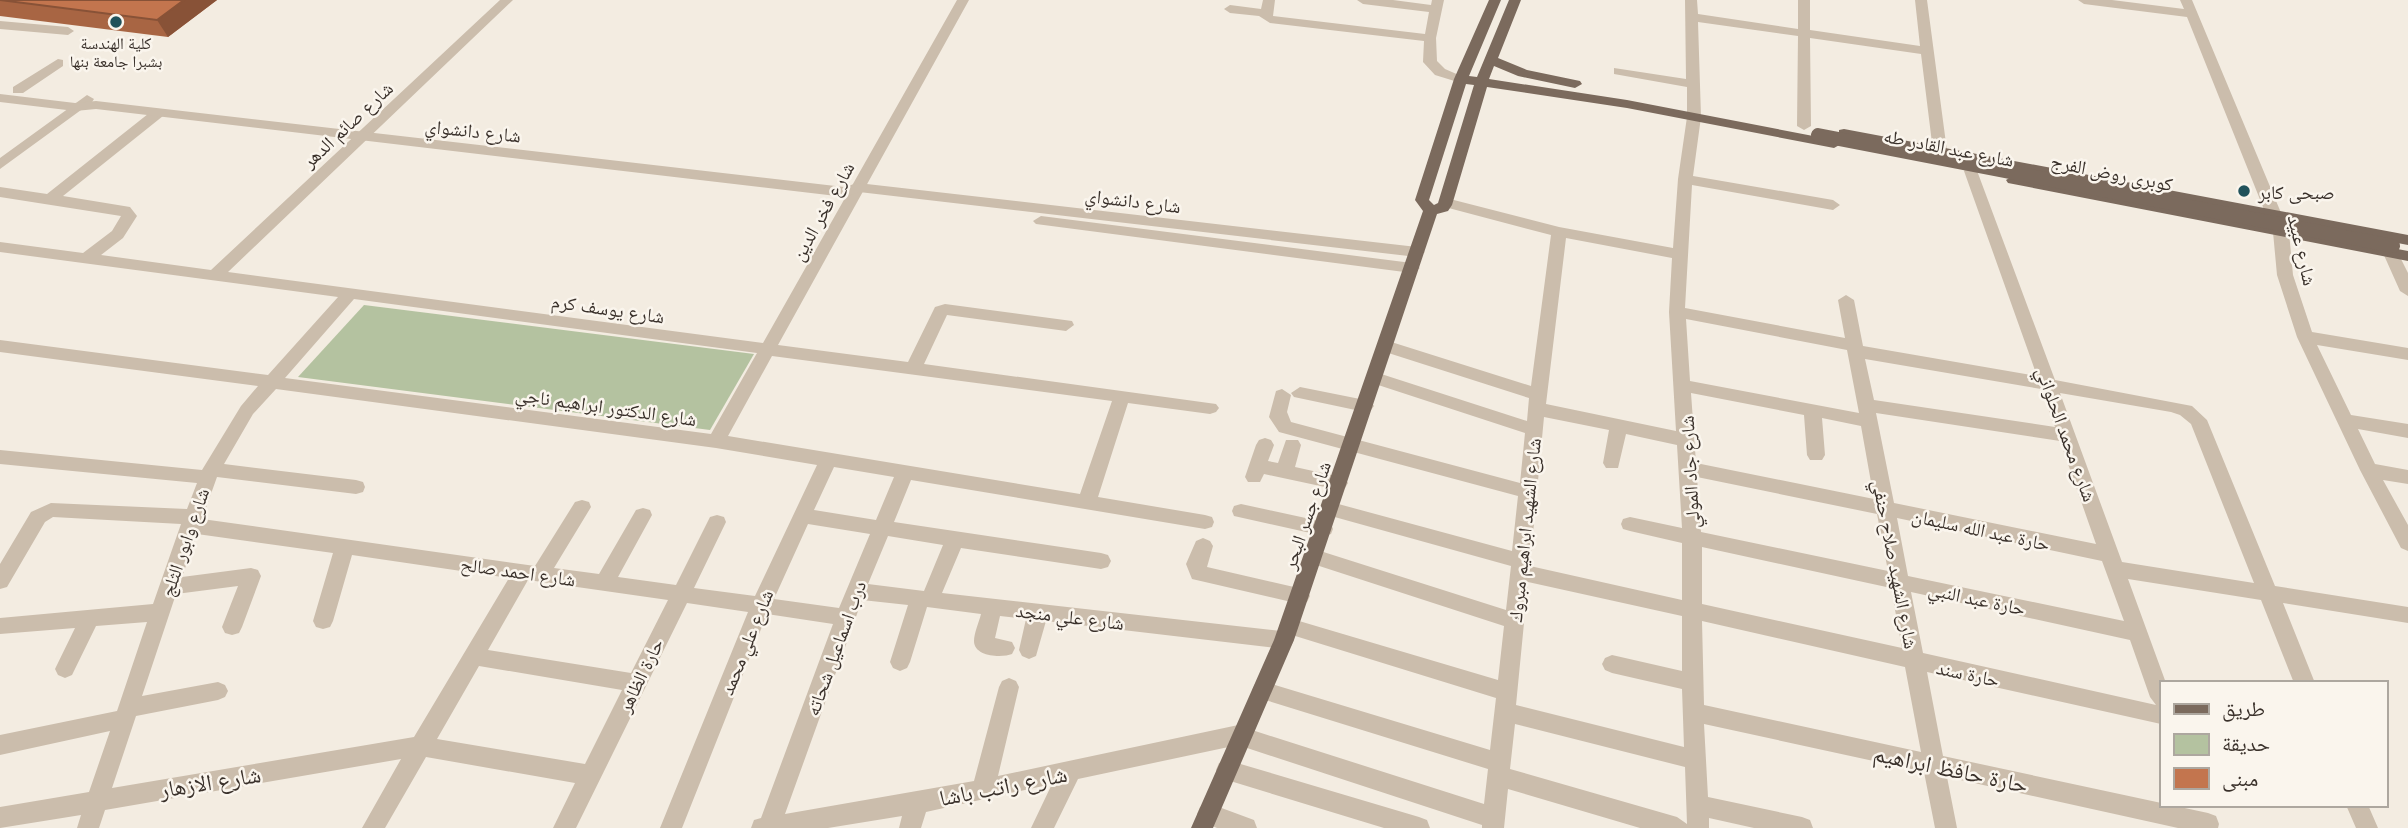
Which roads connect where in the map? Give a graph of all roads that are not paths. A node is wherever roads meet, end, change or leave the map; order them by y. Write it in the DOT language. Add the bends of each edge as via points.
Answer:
graph roads {
  1 [pos="507,0"];
  2 [pos="963,0"];
  3 [pos="1269,0"];
  4 [pos="1363,0"];
  5 [pos="1495,0"];
  6 [pos="1516,0"];
  7 [pos="1691,0"];
  8 [pos="1804,0"];
  9 [pos="1921,0"];
  10 [pos="2084,0"];
  11 [pos="1437,4"];
  12 [pos="2189,7"];
  13 [pos="1230,9"];
  14 [pos="1266,16"];
  15 [pos="1691,16"];
  16 [pos="0,25"];
  17 [pos="68,31"];
  18 [pos="1804,33"];
  19 [pos="1430,38"];
  20 [pos="1927,51"];
  21 [pos="1490,60"];
  22 [pos="58,63"];
  23 [pos="1511,70"];
  24 [pos="1619,71"];
  25 [pos="1461,79"];
  26 [pos="1481,82"];
  27 [pos="1693,84"];
  28 [pos="1507,85"];
  29 [pos="0,88"];
  30 [pos="19,90"];
  31 [pos="0,98"];
  32 [pos="86,104"];
  33 [pos="1694,111"];
  34 [pos="158,113"];
  35 [pos="1804,126"];
  36 [pos="1766,130"];
  37 [pos="361,137"];
  38 [pos="1940,151"];
  39 [pos="0,165"];
  40 [pos="1971,172"];
  41 [pos="1685,179"];
  42 [pos="0,192"];
  43 [pos="852,192"];
  44 [pos="50,199"];
  45 [pos="1833,205"];
  46 [pos="1438,206"];
  47 [pos="2274,214"];
  48 [pos="1559,232"];
  49 [pos="2281,232"];
  50 [pos="2371,233"];
  51 [pos="2408,244"];
  52 [pos="0,247"];
  53 [pos="2391,253"];
  54 [pos="1681,255"];
  55 [pos="2408,256"];
  56 [pos="86,258"];
  57 [pos="1414,260"];
  58 [pos="214,276"];
  59 [pos="2408,290"];
  60 [pos="350,294"];
  61 [pos="1846,300"];
  62 [pos="1677,312"];
  63 [pos="1066,325"];
  64 [pos="2305,337"];
  65 [pos="0,346"];
  66 [pos="1385,346"];
  67 [pos="1855,349"];
  68 [pos="767,350"];
  69 [pos="2408,354"];
  70 [pos="913,369"];
  71 [pos="1375,378"];
  72 [pos="270,383"];
  73 [pos="2050,385"];
  74 [pos="1684,386"];
  75 [pos="1122,396"];
  76 [pos="1538,402"];
  77 [pos="1365,406"];
  78 [pos="1210,408"];
  79 [pos="1812,410"];
  80 [pos="1867,413"];
  81 [pos="2345,420"];
  82 [pos="1619,426"];
  83 [pos="1535,430"];
  84 [pos="2408,431"];
  85 [pos="2068,436"];
  86 [pos="1687,440"];
  87 [pos="716,441"];
  88 [pos="1265,445"];
  89 [pos="1292,445"];
  90 [pos="1352,445"];
  91 [pos="1816,455"];
  92 [pos="0,457"];
  93 [pos="829,459"];
  94 [pos="1612,463"];
  95 [pos="1688,468"];
  96 [pos="2369,470"];
  97 [pos="905,472"];
  98 [pos="1284,472"];
  99 [pos="209,473"];
  100 [pos="2408,477"];
  101 [pos="1339,484"];
  102 [pos="356,486"];
  103 [pos="1528,492"];
  104 [pos="1087,500"];
  105 [pos="582,507"];
  106 [pos="1884,508"];
  107 [pos="1331,509"];
  108 [pos="1241,511"];
  109 [pos="643,515"];
  110 [pos="802,516"];
  111 [pos="192,521"];
  112 [pos="717,522"];
  113 [pos="1205,522"];
  114 [pos="1630,524"];
  115 [pos="881,527"];
  116 [pos="1324,529"];
  117 [pos="1692,537"];
  118 [pos="955,538"];
  119 [pos="2408,544"];
  120 [pos="1203,545"];
  121 [pos="345,546"];
  122 [pos="1314,557"];
  123 [pos="1101,561"];
  124 [pos="2112,562"];
  125 [pos="1520,566"];
  126 [pos="532,573"];
  127 [pos="0,581"];
  128 [pos="1900,582"];
  129 [pos="604,583"];
  130 [pos="169,587"];
  131 [pos="856,591"];
  132 [pos="2268,593"];
  133 [pos="680,594"];
  134 [pos="1300,596"];
  135 [pos="925,599"];
  136 [pos="761,605"];
  137 [pos="992,607"];
  138 [pos="160,612"];
  139 [pos="1038,612"];
  140 [pos="1693,613"];
  141 [pos="2408,615"];
  142 [pos="845,617"];
  143 [pos="90,618"];
  144 [pos="323,621"];
  145 [pos="1515,621"];
  146 [pos="0,626"];
  147 [pos="232,627"];
  148 [pos="1287,633"];
  149 [pos="2138,633"];
  150 [pos="1004,648"];
  151 [pos="1029,650"];
  152 [pos="474,656"];
  153 [pos="900,662"];
  154 [pos="1914,662"];
  155 [pos="1612,664"];
  156 [pos="65,669"];
  157 [pos="2304,681"];
  158 [pos="1692,682"];
  159 [pos="636,683"];
  160 [pos="1009,687"];
  161 [pos="1262,690"];
  162 [pos="218,691"];
  163 [pos="2160,694"];
  164 [pos="1506,702"];
  165 [pos="1693,712"];
  166 [pos="127,713"];
  167 [pos="2160,715"];
  168 [pos="1242,735"];
  169 [pos="0,745"];
  170 [pos="421,746"];
  171 [pos="1695,760"];
  172 [pos="1934,764"];
  173 [pos="1227,770"];
  174 [pos="1499,770"];
  175 [pos="1070,772"];
  176 [pos="590,775"];
  177 [pos="983,790"];
  178 [pos="98,800"];
  179 [pos="917,803"];
  180 [pos="1697,805"];
  181 [pos="2358,807"];
  182 [pos="0,818"];
  183 [pos="2206,819"];
  184 [pos="1205,821"];
  185 [pos="829,822"];
  186 [pos="1494,823"];
  187 [pos="766,827"];
  188 [pos="88,828"];
  189 [pos="373,828"];
  190 [pos="564,828"];
  191 [pos="671,828"];
  192 [pos="909,828"];
  193 [pos="1042,828"];
  194 [pos="1246,828"];
  195 [pos="1419,828"];
  196 [pos="1676,828"];
  197 [pos="1698,828"];
  198 [pos="1801,828"];
  199 [pos="1946,828"];
  200 [pos="2367,828"];
  1 -- 37 [label="street, شارع صائم الدهر"];
  2 -- 43 [label="street, شارع فخر الدين"];
  3 -- 14 [label="street"];
  4 -- 11 [label="street"];
  5 -- 25 [label="main road, شارع جسر البحر"];
  6 -- 21 [label="main road, شارع جسر البحر"];
  7 -- 15 [label="street, شارع جاد المولي"];
  8 -- 18 [label="street"];
  9 -- 20 [label="street"];
  10 -- 12 [label="street"];
  11 -- 19 [label="street"];
  12 -- 47 [label="street, شارع عبيد"];
  13 -- 14 [label="street"];
  14 -- 19 [label="street"];
  15 -- 18 [label="street"];
  15 -- 27 [label="street, شارع جاد المولي"];
  16 -- 17 [label="street"];
  18 -- 20 [label="street"];
  18 -- 35 [label="street"];
  19 -- 25 [label="street" via="1432,65"];
  20 -- 38 [label="street"];
  21 -- 23 [label="main road, شارع عبد القادر طه"];
  21 -- 26 [label="main road, شارع جسر البحر"];
  22 -- 30 [label="street"];
  23 -- 28 [label="main road" via="1503,76"];
  23 -- 33 [label="main road, شارع عبد القادر طه"];
  24 -- 27 [label="street"];
  25 -- 26 [label="main road, شارع عبد القادر طه"];
  25 -- 46 [label="main road, شارع جسر البحر" via="1422,200 1424,205"];
  26 -- 28 [label="main road, شارع عبد القادر طه"];
  26 -- 46 [label="main road, شارع جسر البحر"];
  27 -- 33 [label="street, شارع جاد المولي"];
  28 -- 33 [label="main road, شارع عبد القادر طه"];
  29 -- 30 [label="street, شارع دانشواي"];
  30 -- 32 [label="street, شارع دانشواي"];
  31 -- 32 [label="street, شارع دانشواي"];
  32 -- 34 [label="street, شارع دانشواي"];
  32 -- 39 [label="street"];
  33 -- 35 [label="main road, شارع عبد القادر طه"];
  33 -- 36 [label="main road, شارع عبد القادر طه"];
  33 -- 41 [label="street, شارع جاد المولي"];
  34 -- 37 [label="street, شارع دانشواي"];
  34 -- 44 [label="street"];
  35 -- 38 [label="main road, شارع عبد القادر طه"];
  36 -- 40 [label="main road, شارع عبد القادر طه"];
  36 -- 51 [label="main road, كوبرى روض الفرج, bridge" via="1818,135"];
  37 -- 43 [label="street, شارع دانشواي"];
  37 -- 58 [label="street, شارع صائم الدهر"];
  38 -- 47 [label="main road, شارع عبد القادر طه"];
  40 -- 49 [label="main road, شارع عبد القادر طه"];
  40 -- 73 [label="street, شارع محمد الحلواني"];
  41 -- 45 [label="street"];
  41 -- 54 [label="street, شارع جاد المولي"];
  42 -- 44 [label="street"];
  43 -- 57 [label="street, شارع دانشواي"];
  43 -- 68 [label="street, شارع فخر الدين"];
  44 -- 56 [label="street" via="125,210 128,216 121,230"];
  46 -- 48 [label="street"];
  46 -- 57 [label="main road, شارع جسر البحر"];
  47 -- 49 [label="street, شارع عبيد"];
  47 -- 50 [label="main road, شارع عبد القادر طه"];
  48 -- 54 [label="street"];
  48 -- 76 [label="street, شارع الشهيد ابراهيم مبروك"];
  49 -- 53 [label="main road, شارع عبد القادر طه"];
  49 -- 64 [label="street, شارع عبيد" via="2285,275"];
  50 -- 51 [label="main road, كوبرى روض الفرج"];
  52 -- 56 [label="street, شارع يوسف كرم"];
  53 -- 55 [label="main road, شارع عبد القادر طه"];
  53 -- 59 [label="street"];
  54 -- 62 [label="street, شارع جاد المولي"];
  56 -- 58 [label="street, شارع يوسف كرم"];
  57 -- 66 [label="main road, شارع جسر البحر"];
  58 -- 60 [label="street, شارع يوسف كرم"];
  60 -- 68 [label="street, شارع يوسف كرم"];
  60 -- 72 [label="street, شارع وابور الثلج"];
  61 -- 67 [label="street, شارع الشهيد صلاح حنفي"];
  62 -- 67 [label="street"];
  62 -- 74 [label="street, شارع جاد المولي"];
  63 -- 70 [label="street" via="946,309"];
  64 -- 69 [label="street"];
  64 -- 81 [label="street, شارع عبيد"];
  65 -- 72 [label="street, شارع الدكتور ابراهيم ناجي"];
  66 -- 71 [label="main road, شارع جسر البحر"];
  66 -- 76 [label="street"];
  67 -- 73 [label="street"];
  67 -- 80 [label="street, شارع الشهيد صلاح حنفي"];
  68 -- 70 [label="street, شارع يوسف كرم"];
  68 -- 87 [label="street, شارع فخر الدين"];
  70 -- 75 [label="street, شارع يوسف كرم"];
  71 -- 77 [label="main road, شارع جسر البحر"];
  71 -- 83 [label="street"];
  72 -- 87 [label="street, شارع الدكتور ابراهيم ناجي"];
  72 -- 99 [label="street, شارع وابور الثلج" via="227,439"];
  73 -- 85 [label="street, شارع محمد الحلواني"];
  73 -- 132 [label="street" via="2179,407 2198,419"];
  74 -- 79 [label="street"];
  74 -- 86 [label="street, شارع جاد المولي"];
  75 -- 78 [label="street, شارع يوسف كرم"];
  75 -- 104 [label="street"];
  76 -- 82 [label="street"];
  76 -- 83 [label="street, شارع الشهيد ابراهيم مبروك"];
  77 -- 90 [label="main road, شارع جسر البحر"];
  77 -- 90 [label="street" via="1291,394 1277,415 1282,425"];
  79 -- 80 [label="street"];
  79 -- 91 [label="street"];
  80 -- 85 [label="street"];
  80 -- 106 [label="street, شارع الشهيد صلاح حنفي"];
  81 -- 84 [label="street"];
  81 -- 96 [label="street, شارع عبيد"];
  82 -- 86 [label="street"];
  82 -- 94 [label="street"];
  83 -- 103 [label="street, شارع الشهيد ابراهيم مبروك"];
  85 -- 124 [label="street, شارع محمد الحلواني"];
  86 -- 95 [label="street, شارع جاد المولي"];
  87 -- 93 [label="street, شارع الدكتور ابراهيم ناجي"];
  88 -- 98 [label="street" via="1256,472"];
  89 -- 98 [label="street"];
  90 -- 101 [label="main road, شارع جسر البحر"];
  90 -- 103 [label="street"];
  92 -- 99 [label="street"];
  93 -- 97 [label="street, شارع الدكتور ابراهيم ناجي"];
  93 -- 110 [label="street, شارع علي محمد"];
  95 -- 106 [label="street, حارة عبد الله سليمان"];
  95 -- 117 [label="street, شارع جاد المولي"];
  96 -- 100 [label="street"];
  96 -- 119 [label="street, شارع عبيد"];
  97 -- 104 [label="street, شارع الدكتور ابراهيم ناجي"];
  97 -- 115 [label="street, درب اسماعيل شحاته"];
  98 -- 101 [label="street"];
  99 -- 102 [label="street"];
  99 -- 111 [label="street, شارع وابور الثلج"];
  101 -- 107 [label="main road, شارع جسر البحر"];
  103 -- 125 [label="street, شارع الشهيد ابراهيم مبروك"];
  104 -- 113 [label="street, شارع الدكتور ابراهيم ناجي"];
  105 -- 126 [label="street"];
  106 -- 124 [label="street, حارة عبد الله سليمان"];
  106 -- 128 [label="street, شارع الشهيد صلاح حنفي"];
  107 -- 116 [label="main road, شارع جسر البحر"];
  107 -- 125 [label="street, حارة سند"];
  108 -- 116 [label="street"];
  109 -- 129 [label="street"];
  110 -- 115 [label="street"];
  110 -- 136 [label="street, شارع علي محمد"];
  111 -- 121 [label="street, شارع احمد صالح"];
  111 -- 127 [label="street, شارع احمد صالح" via="51,510 38,517"];
  111 -- 130 [label="street, شارع وابور الثلج"];
  112 -- 133 [label="street, حارة الظاهر"];
  114 -- 117 [label="street, حارة عبد النبي"];
  115 -- 118 [label="street"];
  115 -- 131 [label="street, درب اسماعيل شحاته"];
  116 -- 122 [label="main road, شارع جسر البحر"];
  117 -- 128 [label="street, حارة عبد النبي"];
  117 -- 140 [label="street, شارع جاد المولي"];
  118 -- 123 [label="street"];
  118 -- 135 [label="street"];
  120 -- 134 [label="street" via="1196,564 1199,573"];
  121 -- 126 [label="street, شارع احمد صالح"];
  121 -- 144 [label="street"];
  122 -- 134 [label="main road, شارع جسر البحر"];
  122 -- 145 [label="street"];
  124 -- 132 [label="street, حارة عبد الله سليمان"];
  124 -- 149 [label="street, شارع محمد الحلواني"];
  125 -- 140 [label="street, حارة سند"];
  125 -- 145 [label="street, شارع الشهيد ابراهيم مبروك"];
  126 -- 129 [label="street, شارع احمد صالح"];
  126 -- 152 [label="street"];
  128 -- 149 [label="street, حارة عبد النبي"];
  128 -- 154 [label="street, شارع الشهيد صلاح حنفي"];
  129 -- 133 [label="street, شارع احمد صالح"];
  130 -- 138 [label="street, شارع وابور الثلج"];
  130 -- 147 [label="street" via="251,576"];
  131 -- 135 [label="street, شارع علي منجد"];
  131 -- 142 [label="street, درب اسماعيل شحاته"];
  132 -- 141 [label="street, حارة عبد الله سليمان"];
  132 -- 157 [label="street"];
  133 -- 136 [label="street, شارع احمد صالح"];
  133 -- 159 [label="street, حارة الظاهر"];
  134 -- 148 [label="main road, شارع جسر البحر"];
  135 -- 137 [label="street, شارع علي منجد"];
  135 -- 153 [label="street"];
  136 -- 142 [label="street, شارع احمد صالح"];
  136 -- 191 [label="street, شارع علي محمد"];
  137 -- 139 [label="street, شارع علي منجد"];
  137 -- 150 [label="street" via="984,643"];
  138 -- 143 [label="street"];
  138 -- 166 [label="street, شارع وابور الثلج"];
  139 -- 148 [label="street, شارع علي منجد"];
  139 -- 151 [label="street"];
  140 -- 154 [label="street, حارة سند"];
  140 -- 158 [label="street, شارع جاد المولي"];
  142 -- 187 [label="street, درب اسماعيل شحاته"];
  143 -- 146 [label="street"];
  143 -- 156 [label="street"];
  145 -- 164 [label="street, شارع الشهيد ابراهيم مبروك"];
  148 -- 161 [label="main road, شارع جسر البحر"];
  148 -- 164 [label="street, شارع علي منجد"];
  149 -- 163 [label="street, شارع محمد الحلواني"];
  152 -- 159 [label="street"];
  152 -- 170 [label="street"];
  154 -- 167 [label="street, حارة سند"];
  154 -- 172 [label="street, شارع الشهيد صلاح حنفي"];
  155 -- 158 [label="street"];
  158 -- 165 [label="street, شارع جاد المولي"];
  159 -- 176 [label="street, حارة الظاهر"];
  160 -- 177 [label="street"];
  161 -- 168 [label="main road, شارع جسر البحر"];
  161 -- 174 [label="street"];
  162 -- 166 [label="street"];
  164 -- 171 [label="street, شارع علي منجد"];
  164 -- 174 [label="street, شارع الشهيد ابراهيم مبروك"];
  165 -- 171 [label="street, شارع جاد المولي"];
  165 -- 172 [label="street, حارة حافظ ابراهيم"];
  166 -- 169 [label="street"];
  166 -- 178 [label="street, شارع وابور الثلج"];
  168 -- 173 [label="main road, شارع جسر البحر"];
  168 -- 175 [label="street, شارع راتب باشا"];
  168 -- 186 [label="street"];
  170 -- 176 [label="street, شارع الازهار"];
  170 -- 178 [label="street, شارع الازهار"];
  170 -- 189 [label="street"];
  171 -- 180 [label="street, شارع جاد المولي"];
  172 -- 183 [label="street, حارة حافظ ابراهيم"];
  172 -- 199 [label="street, شارع الشهيد صلاح حنفي"];
  173 -- 184 [label="main road, شارع جسر البحر"];
  173 -- 195 [label="street"];
  174 -- 186 [label="street, شارع الشهيد ابراهيم مبروك"];
  174 -- 196 [label="street"];
  175 -- 177 [label="street, شارع راتب باشا"];
  175 -- 193 [label="street"];
  176 -- 190 [label="street, حارة الظاهر"];
  177 -- 179 [label="street, شارع راتب باشا"];
  178 -- 182 [label="street, شارع الازهار"];
  178 -- 188 [label="street, شارع وابور الثلج"];
  179 -- 185 [label="street, شارع راتب باشا"];
  179 -- 192 [label="street"];
  180 -- 197 [label="street, شارع جاد المولي"];
  180 -- 198 [label="street"];
  181 -- 200 [label="street"];
  184 -- 194 [label="street"];
  185 -- 187 [label="street, شارع راتب باشا"];
}
